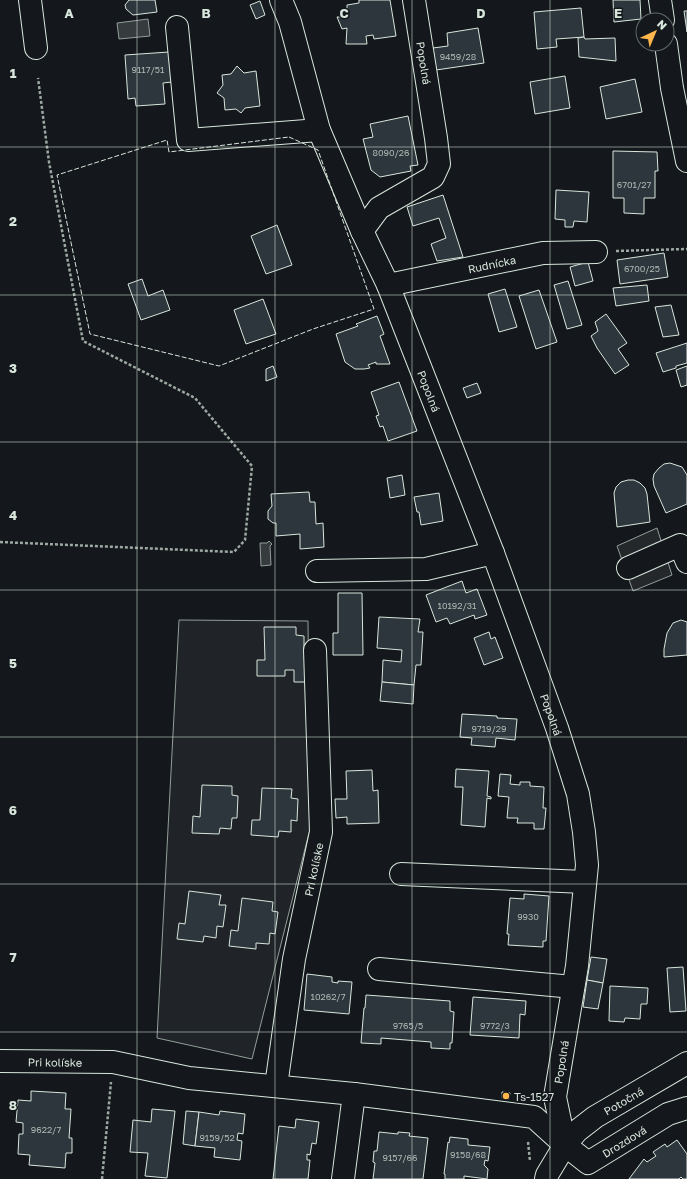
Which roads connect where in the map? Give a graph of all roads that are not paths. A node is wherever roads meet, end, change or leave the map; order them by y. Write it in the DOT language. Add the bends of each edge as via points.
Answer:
graph roads {
  1 [pos="30,0"];
  2 [pos="282,0"];
  3 [pos="414,0"];
  4 [pos="660,0"];
  5 [pos="662,12"];
  6 [pos="177,27"];
  7 [pos="36,48"];
  8 [pos="667,52"];
  9 [pos="319,130"];
  10 [pos="687,161"];
  11 [pos="362,231"];
  12 [pos="596,252"];
  13 [pos="388,285"];
  14 [pos="493,553"];
  15 [pos="687,562"];
  16 [pos="628,568"];
  17 [pos="316,571"];
  18 [pos="315,650"];
  19 [pos="401,874"];
  20 [pos="585,882"];
  21 [pos="379,969"];
  22 [pos="573,987"];
  23 [pos="0,1061"];
  24 [pos="687,1063"];
  25 [pos="276,1086"];
  26 [pos="354,1094"];
  27 [pos="687,1108"];
  28 [pos="565,1145"];
  29 [pos="343,1179"];
  30 [pos="546,1179"];
  1 -- 7 [label="street"];
  2 -- 9 [label="street, Popolná"];
  3 -- 11 [label="street, Popolná" via="439,164 433,177 379,208"];
  4 -- 5 [label="street"];
  6 -- 9 [label="street" via="188,140"];
  8 -- 10 [label="street"];
  9 -- 11 [label="street, Popolná"];
  11 -- 13 [label="street, Popolná"];
  12 -- 13 [label="street, Rudnícka" via="543,253"];
  13 -- 14 [label="street, Popolná"];
  14 -- 17 [label="street" via="426,569"];
  14 -- 20 [label="street, Popolná" via="557,728 578,794 587,865"];
  15 -- 16 [label="street" via="680,545"];
  18 -- 25 [label="street, Pri kolíske" via="322,832 294,959"];
  19 -- 20 [label="street"];
  20 -- 22 [label="street, Popolná"];
  21 -- 22 [label="street"];
  22 -- 28 [label="street, Popolná" via="555,1096"];
  23 -- 25 [label="street, Pri kolíske" via="113,1062 189,1078"];
  24 -- 28 [label="street, Potočná" via="594,1117"];
  25 -- 26 [label="street, Pri kolíske"];
  26 -- 28 [label="street, Pri kolíske" via="534,1117"];
  26 -- 29 [label="street"];
  27 -- 28 [label="street, Drozdová" via="668,1114 588,1163"];
  28 -- 30 [label="street"];
}
